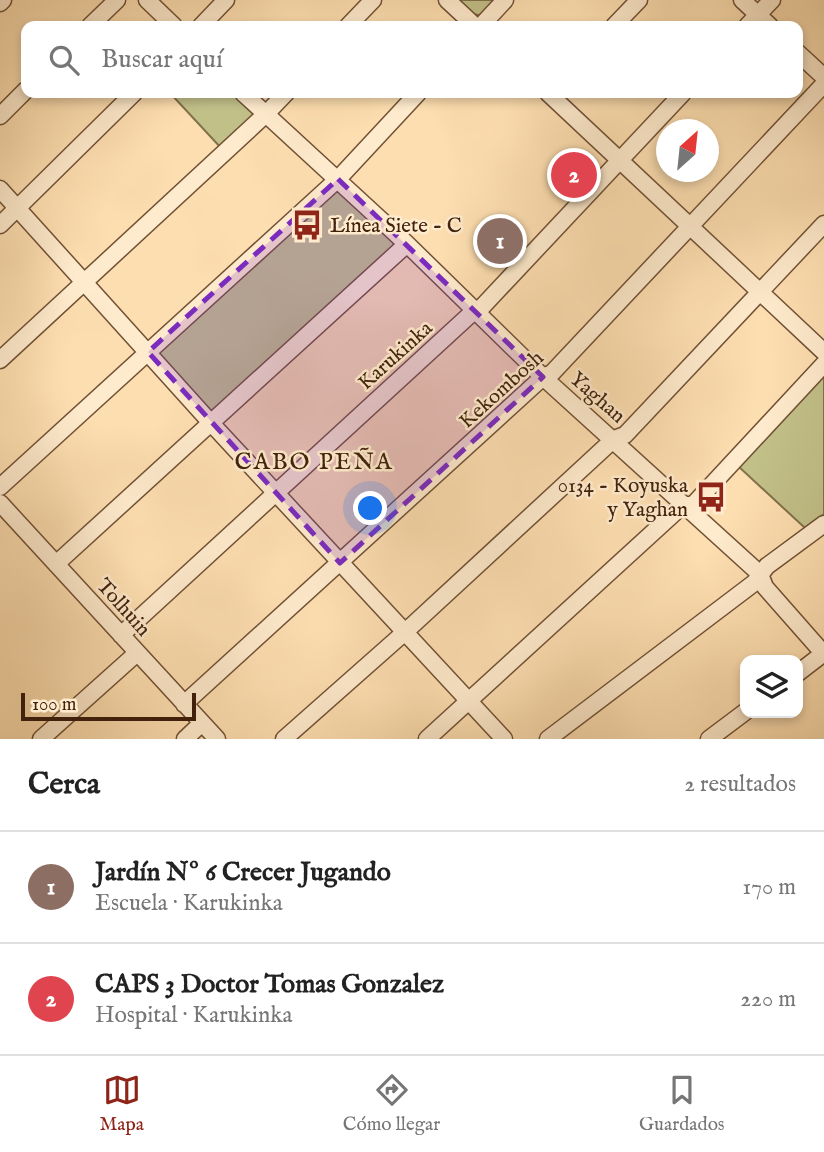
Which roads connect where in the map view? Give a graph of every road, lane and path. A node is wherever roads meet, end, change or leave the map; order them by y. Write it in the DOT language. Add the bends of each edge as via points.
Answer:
graph roads {
  1 [pos="117,0"];
  2 [pos="147,0"];
  3 [pos="226,0"];
  4 [pos="373,0"];
  5 [pos="447,0"];
  6 [pos="505,0"];
  7 [pos="639,0"];
  8 [pos="742,0"];
  9 [pos="772,0"];
  10 [pos="95,21"];
  11 [pos="169,21"];
  12 [pos="206,21"];
  13 [pos="353,21"];
  14 [pos="470,21"];
  15 [pos="486,21"];
  16 [pos="619,21"];
  17 [pos="757,21"];
  18 [pos="759,21"];
  19 [pos="803,58"];
  20 [pos="824,77"];
  21 [pos="824,84"];
  22 [pos="21,95"];
  23 [pos="129,98"];
  24 [pos="248,98"];
  25 [pos="281,98"];
  26 [pos="413,98"];
  27 [pos="555,98"];
  28 [pos="678,98"];
  29 [pos="265,114"];
  30 [pos="0,116"];
  31 [pos="620,160"];
  32 [pos="338,179"];
  33 [pos="0,189"];
  34 [pos="18,209"];
  35 [pos="824,224"];
  36 [pos="0,225"];
  37 [pos="690,226"];
  38 [pos="407,244"];
  39 [pos="85,283"];
  40 [pos="761,291"];
  41 [pos="474,311"];
  42 [pos="148,352"];
  43 [pos="824,352"];
  44 [pos="0,360"];
  45 [pos="824,365"];
  46 [pos="543,377"];
  47 [pos="211,423"];
  48 [pos="614,439"];
  49 [pos="0,487"];
  50 [pos="276,492"];
  51 [pos="0,503"];
  52 [pos="683,505"];
  53 [pos="824,524"];
  54 [pos="340,563"];
  55 [pos="56,564"];
  56 [pos="760,574"];
  57 [pos="404,632"];
  58 [pos="121,635"];
  59 [pos="137,653"];
  60 [pos="824,653"];
  61 [pos="803,669"];
  62 [pos="468,701"];
  63 [pos="184,704"];
  64 [pos="740,716"];
  65 [pos="202,723"];
  66 [pos="41,739"];
  67 [pos="185,739"];
  68 [pos="217,739"];
  69 [pos="284,739"];
  70 [pos="427,739"];
  71 [pos="504,739"];
  72 [pos="548,739"];
  73 [pos="709,739"];
  1 -- 10 [label="street"];
  2 -- 11 [label="street"];
  3 -- 12 [label="street"];
  4 -- 13 [label="street"];
  5 -- 14 [label="street"];
  6 -- 15 [label="street"];
  7 -- 16 [label="street"];
  8 -- 17 [label="street"];
  9 -- 18 [label="street"];
  19 -- 20 [label="street"];
  21 -- 37 [label="street, Kekombosh"];
  22 -- 30 [label="street"];
  23 -- 34 [label="street"];
  24 -- 29 [label="street, Yaghan"];
  25 -- 29 [label="street"];
  26 -- 32 [label="street"];
  27 -- 31 [label="street"];
  28 -- 31 [label="street, Karukinka"];
  29 -- 32 [label="street, Yaghan"];
  29 -- 39 [label="street"];
  31 -- 37 [label="street"];
  31 -- 41 [label="street, Karukinka"];
  32 -- 38 [label="street, Yaghan"];
  32 -- 42 [label="street"];
  33 -- 34 [label="street"];
  34 -- 36 [label="street"];
  34 -- 39 [label="street"];
  35 -- 40 [label="street"];
  37 -- 40 [label="street"];
  37 -- 46 [label="street, Kekombosh" via="552,373"];
  38 -- 41 [label="street, Yaghan"];
  38 -- 47 [label="street"];
  39 -- 42 [label="street"];
  39 -- 44 [label="street"];
  40 -- 43 [label="street"];
  40 -- 48 [label="street" via="625,435"];
  41 -- 46 [label="street, Yaghan"];
  41 -- 50 [label="street, Karukinka"];
  42 -- 47 [label="street"];
  42 -- 49 [label="street"];
  45 -- 52 [label="street" via="694,505"];
  46 -- 48 [label="street, Yaghan"];
  46 -- 54 [label="street, Kekombosh"];
  47 -- 50 [label="street"];
  47 -- 55 [label="street"];
  48 -- 52 [label="street, Yaghan"];
  48 -- 57 [label="street"];
  50 -- 54 [label="street"];
  50 -- 58 [label="street, Karukinka"];
  51 -- 55 [label="street, Tolhuin"];
  52 -- 56 [label="street, Yaghan"];
  52 -- 62 [label="street"];
  53 -- 56 [label="street"];
  54 -- 57 [label="street"];
  54 -- 63 [label="street, Kekombosh"];
  55 -- 58 [label="street, Tolhuin"];
  56 -- 60 [label="street, Yaghan" via="765,587"];
  56 -- 72 [label="street"];
  57 -- 62 [label="street"];
  57 -- 69 [label="street"];
  58 -- 59 [label="street, Tolhuin"];
  59 -- 63 [label="street, Tolhuin"];
  59 -- 66 [label="street"];
  60 -- 61 [label="street"];
  62 -- 70 [label="street"];
  62 -- 71 [label="street"];
  63 -- 65 [label="street, Tolhuin"];
  64 -- 73 [label="street"];
  65 -- 67 [label="street"];
  65 -- 68 [label="street, Tolhuin"];
}
